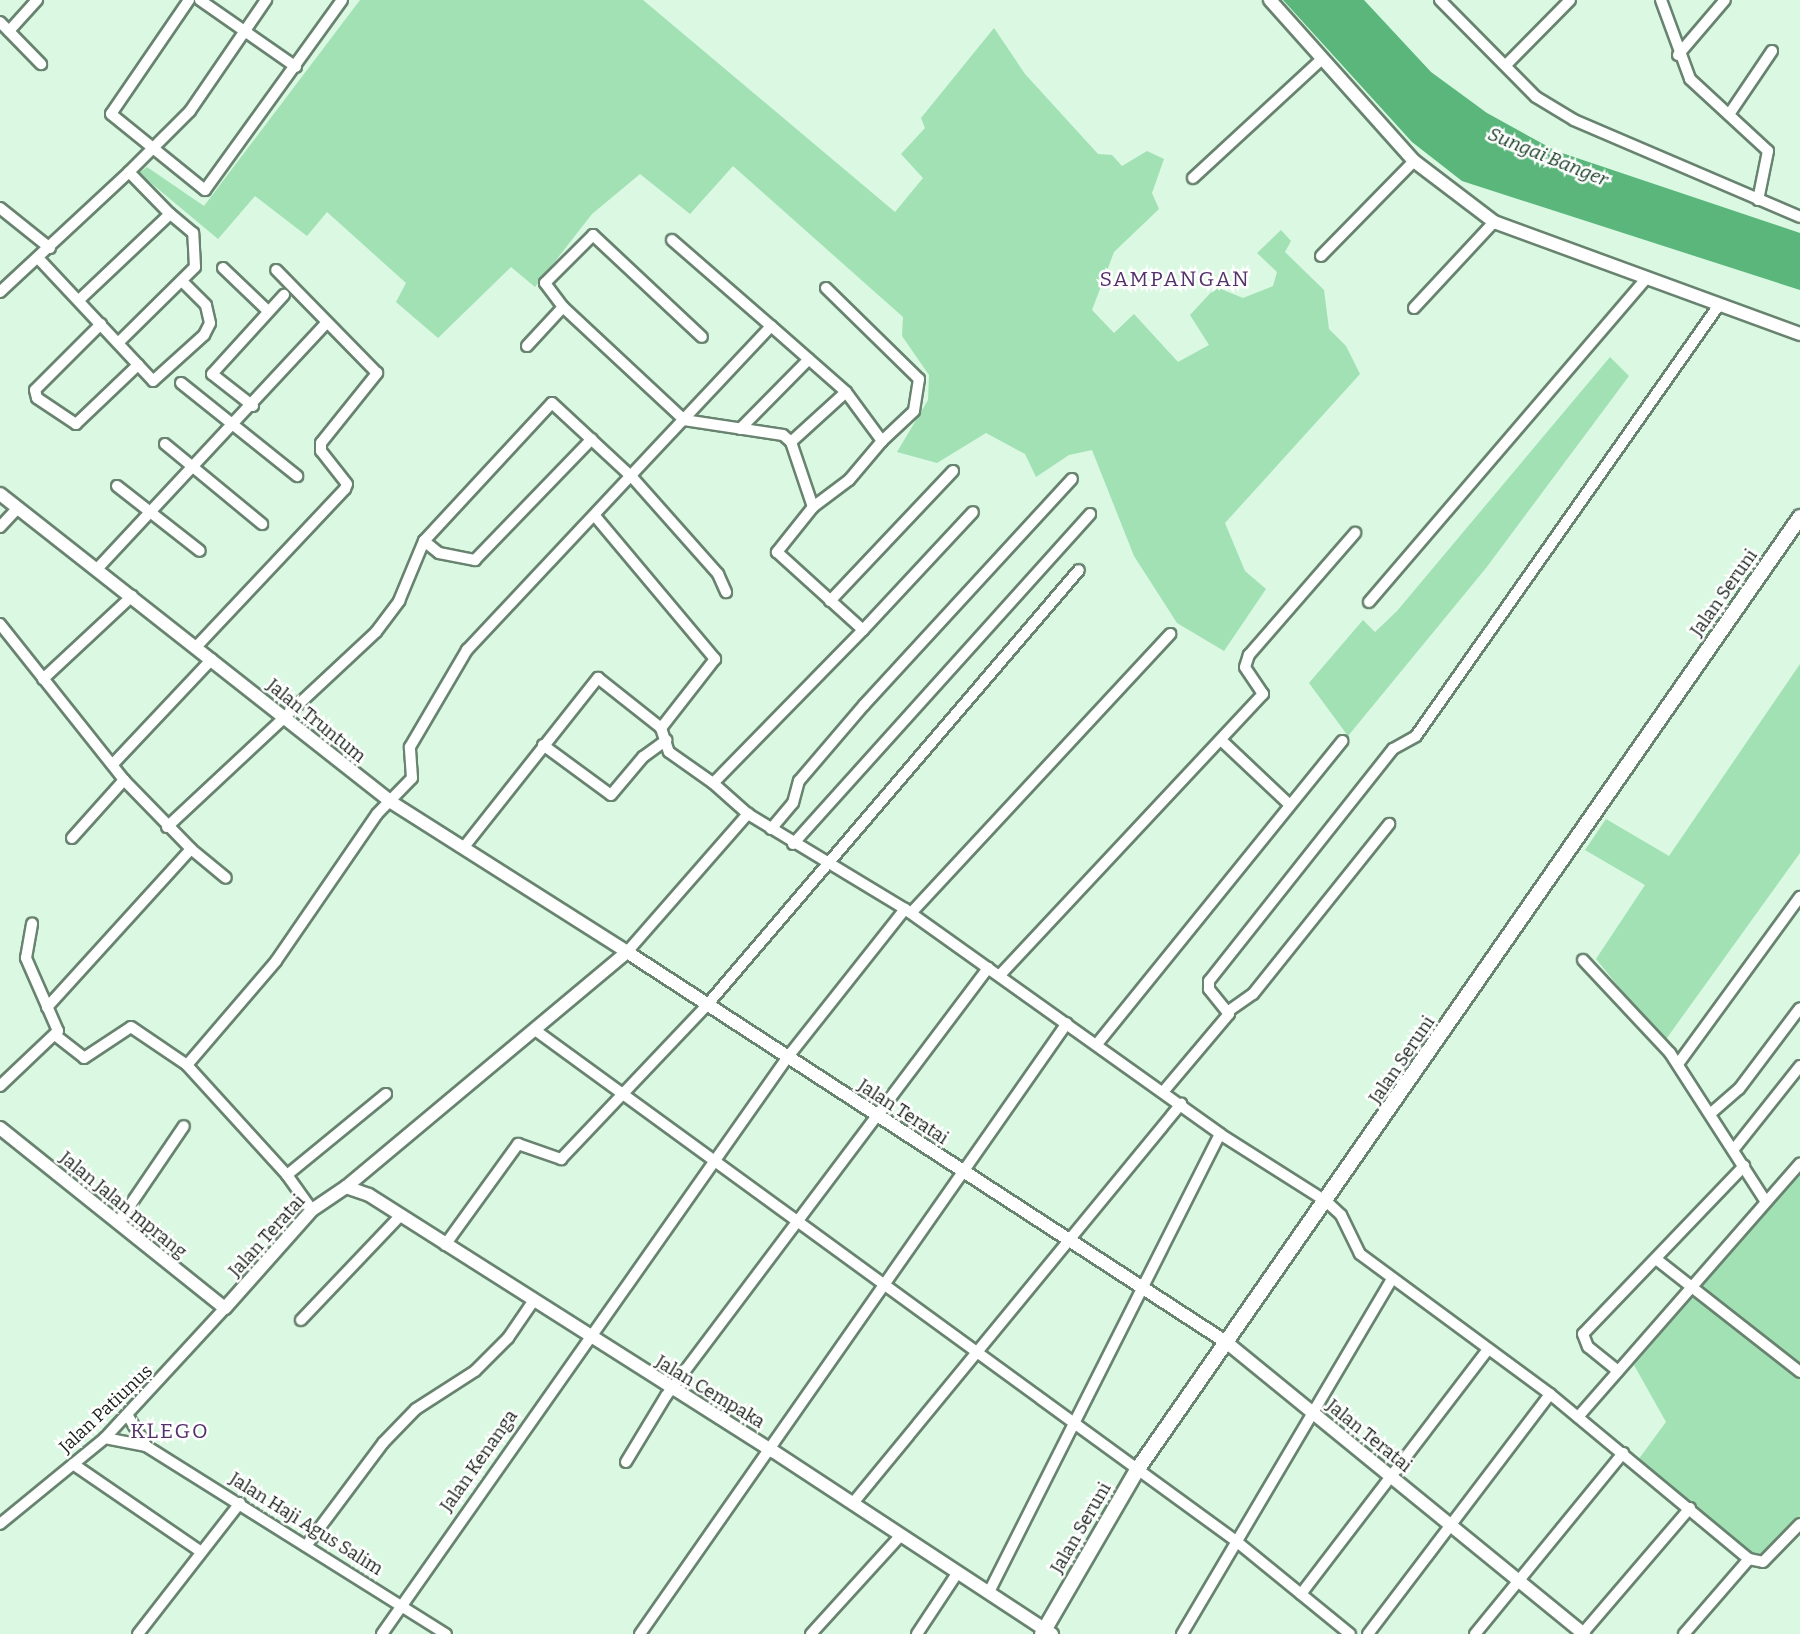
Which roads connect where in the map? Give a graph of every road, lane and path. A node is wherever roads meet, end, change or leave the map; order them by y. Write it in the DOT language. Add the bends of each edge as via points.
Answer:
graph roads {
  1 [pos="37,0"];
  2 [pos="189,0"];
  3 [pos="200,0"];
  4 [pos="266,0"];
  5 [pos="342,0"];
  6 [pos="1270,0"];
  7 [pos="1440,0"];
  8 [pos="1570,0"];
  9 [pos="1661,0"];
  10 [pos="1726,0"];
  11 [pos="3,28"];
  12 [pos="245,31"];
  13 [pos="1772,51"];
  14 [pos="1678,55"];
  15 [pos="1322,60"];
  16 [pos="41,64"];
  17 [pos="1506,65"];
  18 [pos="296,67"];
  19 [pos="1730,113"];
  20 [pos="156,150"];
  21 [pos="1415,161"];
  22 [pos="129,172"];
  23 [pos="1194,178"];
  24 [pos="1758,200"];
  25 [pos="0,208"];
  26 [pos="170,214"];
  27 [pos="1800,217"];
  28 [pos="1494,222"];
  29 [pos="672,240"];
  30 [pos="50,248"];
  31 [pos="1321,256"];
  32 [pos="39,259"];
  33 [pos="223,268"];
  34 [pos="276,270"];
  35 [pos="1646,279"];
  36 [pos="183,282"];
  37 [pos="827,288"];
  38 [pos="0,292"];
  39 [pos="284,295"];
  40 [pos="79,300"];
  41 [pos="1719,305"];
  42 [pos="563,307"];
  43 [pos="1414,308"];
  44 [pos="268,311"];
  45 [pos="326,323"];
  46 [pos="101,324"];
  47 [pos="771,326"];
  48 [pos="1800,334"];
  49 [pos="702,337"];
  50 [pos="118,343"];
  51 [pos="527,346"];
  52 [pos="809,359"];
  53 [pos="138,365"];
  54 [pos="181,383"];
  55 [pos="846,392"];
  56 [pos="253,406"];
  57 [pos="684,420"];
  58 [pos="236,426"];
  59 [pos="740,429"];
  60 [pos="592,439"];
  61 [pos="791,442"];
  62 [pos="882,442"];
  63 [pos="165,443"];
  64 [pos="192,466"];
  65 [pos="953,471"];
  66 [pos="296,476"];
  67 [pos="632,477"];
  68 [pos="1072,479"];
  69 [pos="117,486"];
  70 [pos="0,494"];
  71 [pos="813,507"];
  72 [pos="18,508"];
  73 [pos="973,512"];
  74 [pos="152,513"];
  75 [pos="1090,513"];
  76 [pos="595,516"];
  77 [pos="1800,517"];
  78 [pos="262,524"];
  79 [pos="0,527"];
  80 [pos="1355,533"];
  81 [pos="424,541"];
  82 [pos="200,551"];
  83 [pos="97,569"];
  84 [pos="1079,570"];
  85 [pos="726,592"];
  86 [pos="132,596"];
  87 [pos="830,601"];
  88 [pos="1369,602"];
  89 [pos="0,624"];
  90 [pos="863,630"];
  91 [pos="1170,634"];
  92 [pos="197,646"];
  93 [pos="205,667"];
  94 [pos="43,679"];
  95 [pos="285,719"];
  96 [pos="661,727"];
  97 [pos="666,740"];
  98 [pos="1221,740"];
  99 [pos="1342,741"];
  100 [pos="543,745"];
  101 [pos="113,764"];
  102 [pos="124,780"];
  103 [pos="713,783"];
  104 [pos="1289,804"];
  105 [pos="383,808"];
  106 [pos="748,814"];
  107 [pos="1389,824"];
  108 [pos="167,827"];
  109 [pos="771,829"];
  110 [pos="72,838"];
  111 [pos="793,844"];
  112 [pos="464,847"];
  113 [pos="191,849"];
  114 [pos="825,865"];
  115 [pos="226,878"];
  116 [pos="1800,897"];
  117 [pos="908,911"];
  118 [pos="32,924"];
  119 [pos="627,952"];
  120 [pos="1583,960"];
  121 [pos="988,968"];
  122 [pos="1000,975"];
  123 [pos="707,1006"];
  124 [pos="47,1007"];
  125 [pos="1800,1008"];
  126 [pos="1230,1010"];
  127 [pos="1067,1023"];
  128 [pos="535,1030"];
  129 [pos="55,1035"];
  130 [pos="1097,1044"];
  131 [pos="787,1058"];
  132 [pos="1678,1064"];
  133 [pos="187,1065"];
  134 [pos="1800,1066"];
  135 [pos="0,1086"];
  136 [pos="1163,1092"];
  137 [pos="386,1094"];
  138 [pos="621,1096"];
  139 [pos="1181,1104"];
  140 [pos="1710,1114"];
  141 [pos="880,1118"];
  142 [pos="184,1126"];
  143 [pos="0,1128"];
  144 [pos="1220,1133"];
  145 [pos="1734,1149"];
  146 [pos="712,1163"];
  147 [pos="1800,1163"];
  148 [pos="1744,1166"];
  149 [pos="967,1174"];
  150 [pos="287,1175"];
  151 [pos="346,1187"];
  152 [pos="1327,1202"];
  153 [pos="1766,1202"];
  154 [pos="312,1210"];
  155 [pos="118,1223"];
  156 [pos="394,1224"];
  157 [pos="797,1224"];
  158 [pos="1070,1238"];
  159 [pos="445,1245"];
  160 [pos="1656,1259"];
  161 [pos="1391,1280"];
  162 [pos="885,1289"];
  163 [pos="1144,1289"];
  164 [pos="1692,1290"];
  165 [pos="225,1308"];
  166 [pos="527,1311"];
  167 [pos="301,1320"];
  168 [pos="1226,1342"];
  169 [pos="582,1344"];
  170 [pos="1487,1351"];
  171 [pos="975,1352"];
  172 [pos="1618,1371"];
  173 [pos="1800,1372"];
  174 [pos="1550,1394"];
  175 [pos="666,1396"];
  176 [pos="1313,1413"];
  177 [pos="128,1416"];
  178 [pos="1578,1417"];
  179 [pos="1076,1426"];
  180 [pos="105,1438"];
  181 [pos="146,1446"];
  182 [pos="1623,1453"];
  183 [pos="767,1458"];
  184 [pos="626,1462"];
  185 [pos="73,1464"];
  186 [pos="1137,1471"];
  187 [pos="1392,1478"];
  188 [pos="240,1503"];
  189 [pos="853,1503"];
  190 [pos="1690,1508"];
  191 [pos="0,1524"];
  192 [pos="1449,1524"];
  193 [pos="1800,1524"];
  194 [pos="901,1535"];
  195 [pos="1236,1541"];
  196 [pos="306,1546"];
  197 [pos="200,1551"];
  198 [pos="1749,1559"];
  199 [pos="958,1572"];
  200 [pos="1518,1581"];
  201 [pos="989,1592"];
  202 [pos="1301,1594"];
  203 [pos="402,1605"];
  204 [pos="1046,1632"];
  205 [pos="138,1634"];
  206 [pos="382,1634"];
  207 [pos="446,1634"];
  208 [pos="640,1634"];
  209 [pos="811,1634"];
  210 [pos="917,1634"];
  211 [pos="1182,1634"];
  212 [pos="1350,1634"];
  213 [pos="1368,1634"];
  214 [pos="1475,1634"];
  215 [pos="1583,1634"];
  216 [pos="1684,1634"];
  1 -- 11 [label="street"];
  2 -- 20 [label="street" via="111,109 115,118"];
  3 -- 12 [label="street"];
  4 -- 12 [label="street"];
  5 -- 18 [label="street"];
  6 -- 15 [label="street"];
  7 -- 17 [label="street"];
  8 -- 17 [label="street"];
  9 -- 14 [label="street"];
  10 -- 14 [label="street"];
  11 -- 16 [label="street"];
  12 -- 18 [label="street"];
  12 -- 20 [label="street" via="190,111"];
  13 -- 19 [label="street"];
  14 -- 19 [label="street" via="1690,79"];
  15 -- 21 [label="street"];
  15 -- 23 [label="street"];
  17 -- 24 [label="street" via="1536,97 1574,120"];
  18 -- 20 [label="street" via="205,190"];
  19 -- 24 [label="street" via="1768,151"];
  20 -- 22 [label="street"];
  21 -- 28 [label="street"];
  21 -- 31 [label="street"];
  22 -- 26 [label="street"];
  22 -- 30 [label="street"];
  24 -- 27 [label="street"];
  25 -- 30 [label="street"];
  26 -- 36 [label="street" via="196,242 195,267"];
  26 -- 40 [label="street"];
  28 -- 35 [label="street"];
  28 -- 43 [label="street"];
  29 -- 47 [label="street"];
  30 -- 32 [label="street"];
  32 -- 38 [label="street"];
  32 -- 40 [label="street"];
  33 -- 44 [label="street"];
  34 -- 45 [label="street"];
  35 -- 41 [label="street"];
  35 -- 88 [label="street"];
  36 -- 50 [label="street"];
  36 -- 53 [label="street" via="206,305 208,330 158,380"];
  37 -- 62 [label="street" via="919,379 914,411"];
  39 -- 44 [label="street"];
  40 -- 46 [label="street"];
  41 -- 48 [label="street"];
  41 -- 126 [label="street" via="1416,736 1393,749 1209,981 1209,989"];
  42 -- 49 [label="street" via="545,283 593,235"];
  42 -- 51 [label="street"];
  42 -- 57 [label="street"];
  44 -- 56 [label="street" via="212,374"];
  45 -- 56 [label="street"];
  45 -- 92 [label="street" via="377,373 321,443 321,452 347,484"];
  46 -- 50 [label="street"];
  46 -- 53 [label="street" via="35,390 37,398 76,424"];
  47 -- 52 [label="street"];
  47 -- 57 [label="street"];
  50 -- 53 [label="street"];
  52 -- 55 [label="street"];
  52 -- 59 [label="street"];
  54 -- 58 [label="street"];
  55 -- 61 [label="street"];
  55 -- 62 [label="street"];
  56 -- 58 [label="street"];
  57 -- 59 [label="street"];
  57 -- 67 [label="street"];
  58 -- 64 [label="street"];
  58 -- 66 [label="street"];
  59 -- 61 [label="street" via="783,435"];
  60 -- 67 [label="street"];
  60 -- 81 [label="street" via="475,560 439,554"];
  60 -- 81 [label="street" via="558,406 548,404"];
  61 -- 71 [label="street"];
  62 -- 71 [label="street" via="849,480"];
  63 -- 64 [label="street"];
  64 -- 74 [label="street"];
  64 -- 78 [label="street"];
  65 -- 87 [label="street"];
  67 -- 76 [label="street"];
  67 -- 85 [label="street" via="718,574"];
  68 -- 109 [label="street" via="864,705 799,781 793,803"];
  69 -- 74 [label="street"];
  70 -- 72 [label="street, Jalan Truntum"];
  71 -- 87 [label="street" via="777,552"];
  72 -- 79 [label="street"];
  72 -- 83 [label="street, Jalan Truntum"];
  73 -- 90 [label="street"];
  74 -- 82 [label="street"];
  74 -- 83 [label="street"];
  75 -- 111 [label="street"];
  76 -- 96 [label="street" via="715,659"];
  76 -- 105 [label="street" via="467,650 410,747 412,778"];
  77 -- 152 [label="main road, Jalan Seruni"];
  80 -- 98 [label="street" via="1249,655 1245,667 1263,694"];
  81 -- 95 [label="street" via="391,613"];
  83 -- 86 [label="street, Jalan Truntum"];
  84 -- 114 [label="street"];
  86 -- 92 [label="street, Jalan Truntum"];
  86 -- 94 [label="street"];
  87 -- 90 [label="street"];
  89 -- 94 [label="street"];
  90 -- 103 [label="street"];
  91 -- 117 [label="street, Jalan Kenanga"];
  92 -- 93 [label="street, Jalan Truntum"];
  93 -- 95 [label="street, Jalan Truntum"];
  93 -- 101 [label="street"];
  94 -- 101 [label="street"];
  95 -- 105 [label="street, Jalan Truntum"];
  95 -- 108 [label="street"];
  96 -- 97 [label="street"];
  96 -- 100 [label="street" via="598,678"];
  97 -- 100 [label="street" via="643,757 611,795"];
  97 -- 103 [label="street" via="670,752"];
  98 -- 104 [label="street"];
  98 -- 122 [label="street"];
  99 -- 104 [label="street"];
  100 -- 112 [label="street"];
  101 -- 102 [label="street"];
  102 -- 108 [label="street"];
  102 -- 110 [label="street"];
  103 -- 106 [label="street"];
  104 -- 130 [label="street"];
  105 -- 112 [label="street, Jalan Truntum"];
  105 -- 133 [label="street" via="276,961"];
  106 -- 109 [label="street"];
  106 -- 119 [label="street"];
  107 -- 126 [label="street" via="1253,994"];
  108 -- 113 [label="street"];
  109 -- 111 [label="street"];
  111 -- 114 [label="street"];
  112 -- 119 [label="street, Jalan Truntum"];
  113 -- 115 [label="street"];
  113 -- 124 [label="street"];
  114 -- 117 [label="street"];
  114 -- 123 [label="street"];
  116 -- 132 [label="street"];
  117 -- 121 [label="street"];
  117 -- 131 [label="street, Jalan Kenanga"];
  118 -- 124 [label="street" via="26,958"];
  119 -- 123 [label="street, Jalan Teratai"];
  119 -- 128 [label="street, Jalan Teratai"];
  120 -- 132 [label="street"];
  121 -- 122 [label="street"];
  121 -- 141 [label="street"];
  122 -- 127 [label="street"];
  123 -- 131 [label="street, Jalan Teratai"];
  123 -- 138 [label="street"];
  124 -- 129 [label="street" via="57,1020"];
  125 -- 140 [label="street" via="1739,1089"];
  126 -- 136 [label="street"];
  127 -- 130 [label="street"];
  127 -- 149 [label="street"];
  128 -- 138 [label="street"];
  128 -- 151 [label="street, Jalan Teratai"];
  129 -- 133 [label="street" via="84,1058 131,1027"];
  129 -- 135 [label="street"];
  130 -- 136 [label="street"];
  131 -- 141 [label="street, Jalan Teratai"];
  131 -- 146 [label="street, Jalan Kenanga"];
  132 -- 140 [label="street"];
  133 -- 150 [label="street"];
  134 -- 145 [label="street"];
  136 -- 139 [label="street"];
  137 -- 150 [label="street"];
  138 -- 146 [label="street"];
  138 -- 159 [label="street" via="557,1161 518,1144"];
  139 -- 144 [label="street"];
  139 -- 158 [label="street"];
  140 -- 145 [label="street"];
  141 -- 149 [label="street, Jalan Teratai"];
  141 -- 157 [label="street"];
  142 -- 155 [label="street"];
  143 -- 155 [label="street, Jalan Jalan mprang"];
  144 -- 152 [label="street"];
  144 -- 163 [label="street"];
  145 -- 148 [label="street"];
  146 -- 157 [label="street"];
  146 -- 169 [label="street, Jalan Kenanga"];
  147 -- 153 [label="street"];
  148 -- 153 [label="street"];
  148 -- 160 [label="street"];
  149 -- 158 [label="street, Jalan Teratai"];
  149 -- 162 [label="street"];
  150 -- 154 [label="street"];
  151 -- 154 [label="street, Jalan Teratai"];
  151 -- 156 [label="street, Jalan Cempaka"];
  152 -- 161 [label="street" via="1341,1215 1358,1252"];
  152 -- 168 [label="main road, Jalan Seruni"];
  153 -- 164 [label="street"];
  154 -- 165 [label="street, Jalan Teratai"];
  155 -- 165 [label="street, Jalan Jalan mprang"];
  156 -- 159 [label="street, Jalan Cempaka"];
  156 -- 167 [label="street"];
  157 -- 162 [label="street"];
  157 -- 175 [label="street"];
  158 -- 163 [label="street, Jalan Teratai"];
  158 -- 171 [label="street"];
  159 -- 166 [label="street, Jalan Cempaka"];
  160 -- 164 [label="street"];
  160 -- 172 [label="street" via="1581,1336"];
  161 -- 170 [label="street"];
  161 -- 176 [label="street"];
  162 -- 171 [label="street"];
  162 -- 183 [label="street"];
  163 -- 168 [label="street, Jalan Teratai"];
  163 -- 179 [label="street"];
  164 -- 172 [label="street"];
  164 -- 173 [label="street"];
  165 -- 177 [label="street, Jalan Patiunus"];
  166 -- 169 [label="street, Jalan Cempaka"];
  166 -- 196 [label="street" via="475,1371 416,1409 383,1443"];
  168 -- 176 [label="street, Jalan Teratai"];
  168 -- 186 [label="main road, Jalan Seruni"];
  169 -- 175 [label="street, Jalan Cempaka"];
  169 -- 203 [label="street, Jalan Kenanga"];
  170 -- 174 [label="street"];
  170 -- 187 [label="street"];
  171 -- 179 [label="street"];
  171 -- 189 [label="street"];
  172 -- 178 [label="street"];
  174 -- 178 [label="street"];
  174 -- 192 [label="street"];
  175 -- 183 [label="street, Jalan Cempaka"];
  175 -- 184 [label="street"];
  176 -- 187 [label="street, Jalan Teratai"];
  176 -- 195 [label="street"];
  177 -- 180 [label="street, Jalan Patiunus"];
  177 -- 181 [label="street, Jalan Haji Agus Salim"];
  178 -- 182 [label="street"];
  179 -- 186 [label="street"];
  179 -- 201 [label="street"];
  180 -- 181 [label="street, Jalan Haji Agus Salim"];
  180 -- 185 [label="street, Jalan Patiunus"];
  181 -- 188 [label="street, Jalan Haji Agus Salim"];
  182 -- 190 [label="street"];
  182 -- 200 [label="street"];
  183 -- 189 [label="street, Jalan Cempaka"];
  183 -- 208 [label="street"];
  185 -- 191 [label="street, Jalan Patiunus"];
  185 -- 197 [label="street"];
  186 -- 195 [label="street"];
  186 -- 204 [label="main road, Jalan Seruni"];
  187 -- 192 [label="street, Jalan Teratai"];
  187 -- 202 [label="street"];
  188 -- 196 [label="street, Jalan Haji Agus Salim"];
  188 -- 197 [label="street"];
  189 -- 194 [label="street, Jalan Cempaka"];
  190 -- 198 [label="street"];
  190 -- 215 [label="street"];
  192 -- 200 [label="street, Jalan Teratai"];
  192 -- 213 [label="street"];
  193 -- 198 [label="street" via="1763,1562"];
  194 -- 199 [label="street, Jalan Cempaka"];
  194 -- 209 [label="street"];
  195 -- 202 [label="street"];
  195 -- 211 [label="street"];
  196 -- 203 [label="street, Jalan Haji Agus Salim"];
  197 -- 205 [label="street"];
  198 -- 216 [label="street"];
  199 -- 201 [label="street, Jalan Cempaka"];
  199 -- 210 [label="street"];
  200 -- 214 [label="street"];
  200 -- 215 [label="street, Jalan Teratai"];
  201 -- 204 [label="street, Jalan Cempaka"];
  202 -- 212 [label="street"];
  203 -- 206 [label="street, Jalan Kenanga"];
  203 -- 207 [label="street, Jalan Haji Agus Salim"];
}
